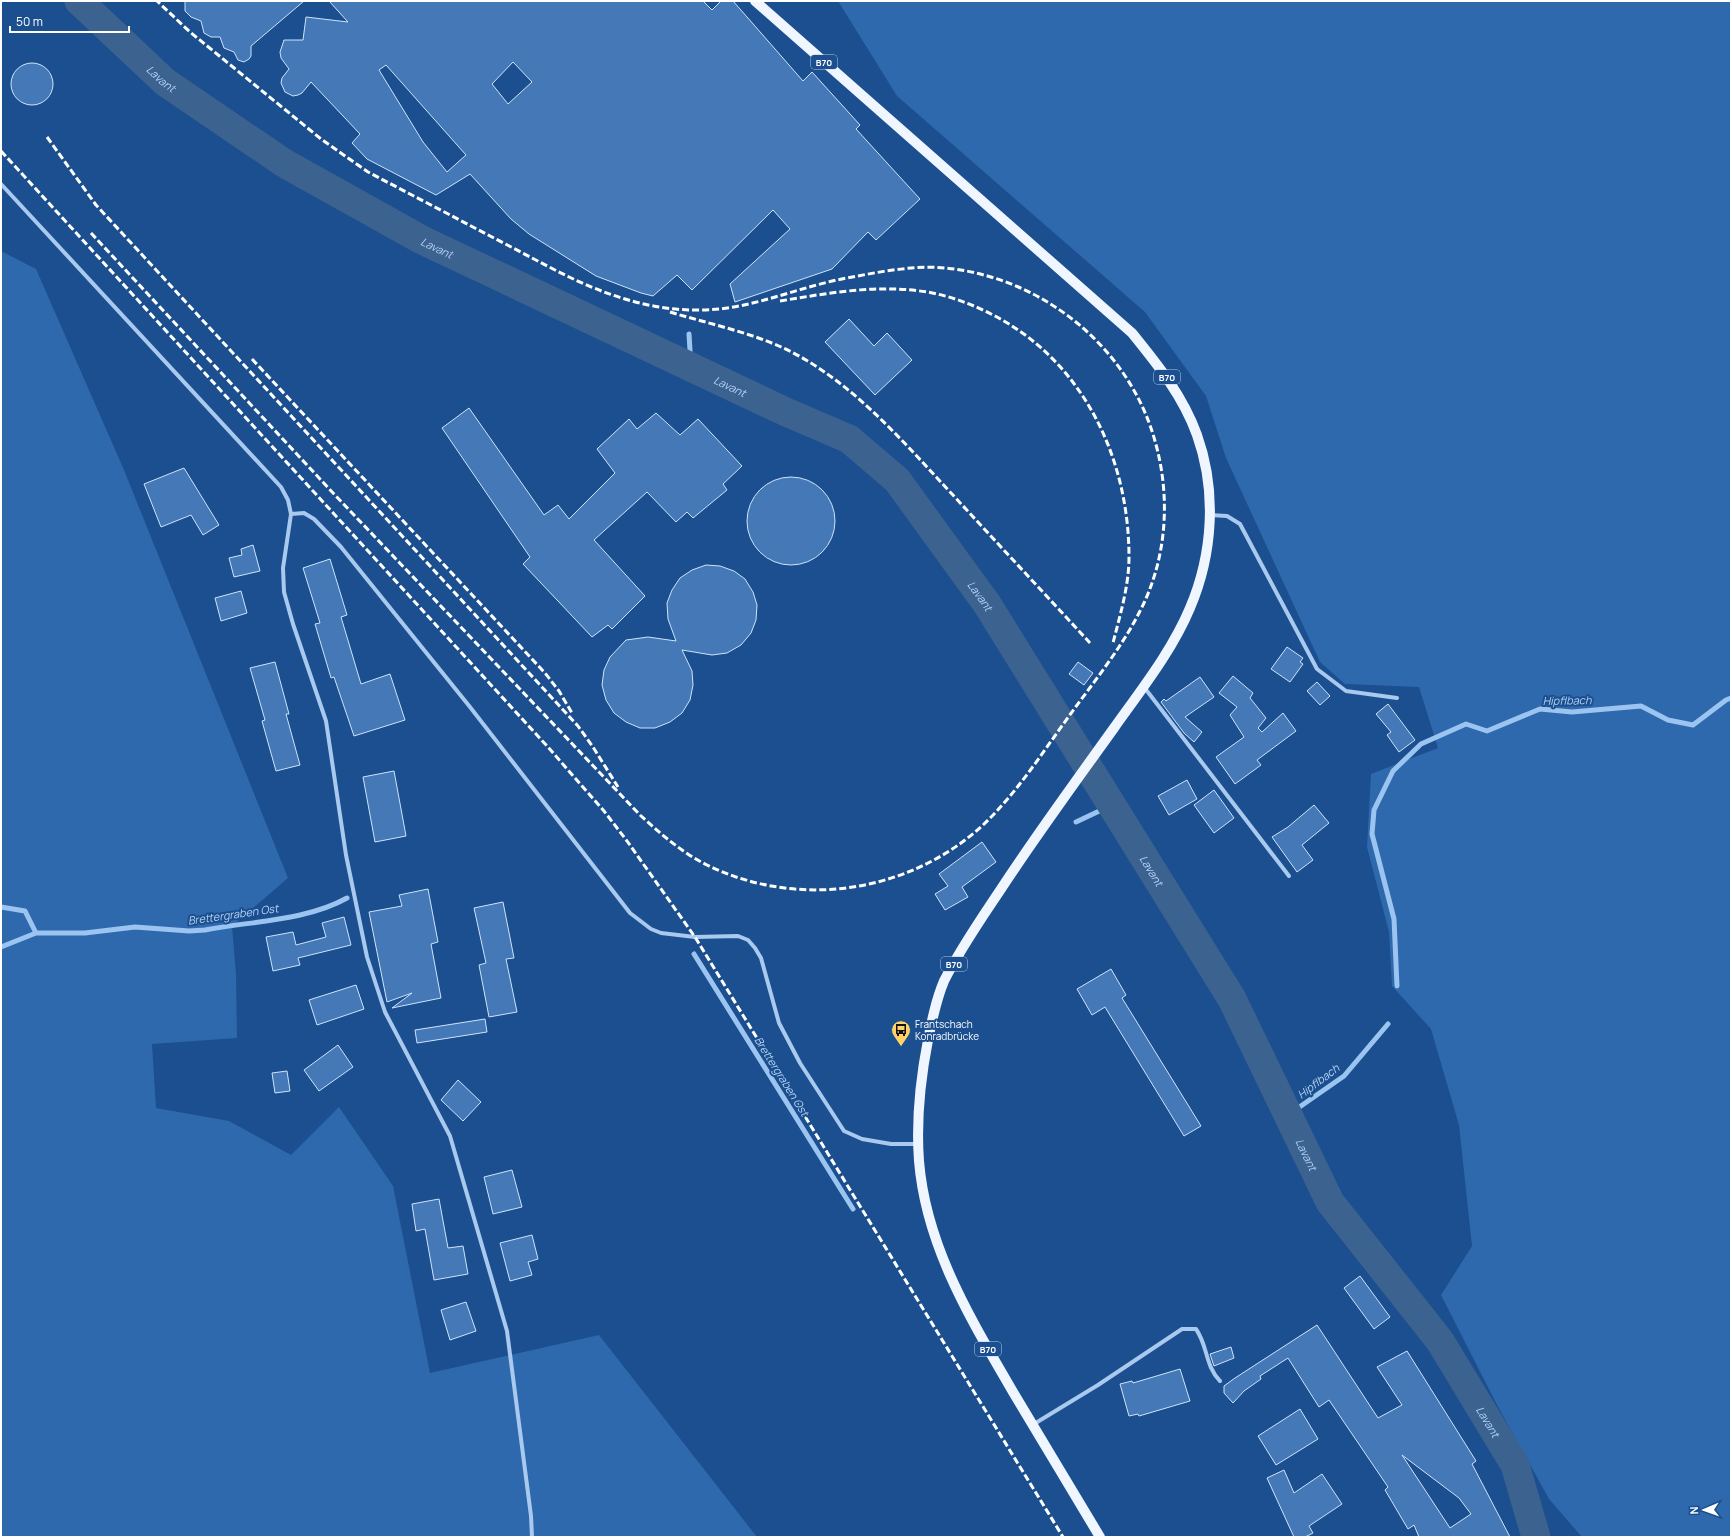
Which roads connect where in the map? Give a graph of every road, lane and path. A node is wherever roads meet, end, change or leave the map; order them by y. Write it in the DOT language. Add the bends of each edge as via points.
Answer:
graph roads {
  1 [pos="755,1"];
  2 [pos="1,184"];
  3 [pos="291,514"];
  4 [pos="1210,515"];
  5 [pos="1144,687"];
  6 [pos="1397,698"];
  7 [pos="1289,876"];
  8 [pos="918,1144"];
  9 [pos="1220,1381"];
  10 [pos="1033,1425"];
  11 [pos="532,1537"];
  12 [pos="1100,1537"];
  1 -- 4 [label="main road, B70" via="1132,333 1164,372 1183,403 1198,437 1206,475"];
  2 -- 3 [label="street" via="281,487 288,500"];
  3 -- 8 [label="street" via="304,513 314,519 340,547 470,707 630,913 661,934 695,937 738,936 748,940 761,958 779,1023 800,1063 844,1130 862,1139 890,1144"];
  3 -- 11 [label="street" via="283,568 284,592 292,624 326,721 346,855 367,957 385,1012 450,1136 507,1331"];
  4 -- 5 [label="main road, B70" via="1202,572 1190,609 1170,648"];
  4 -- 6 [label="street" via="1227,516 1240,524 1317,669 1346,691"];
  5 -- 7 [label="street"];
  5 -- 8 [label="main road, B70" via="1055,810 970,936 943,983 932,1016 922,1069"];
  8 -- 10 [label="main road, B70" via="926,1202 935,1241 978,1332"];
  9 -- 10 [label="street" via="1212,1373 1202,1337 1196,1329 1182,1329"];
  10 -- 12 [label="main road, B70"];
}
